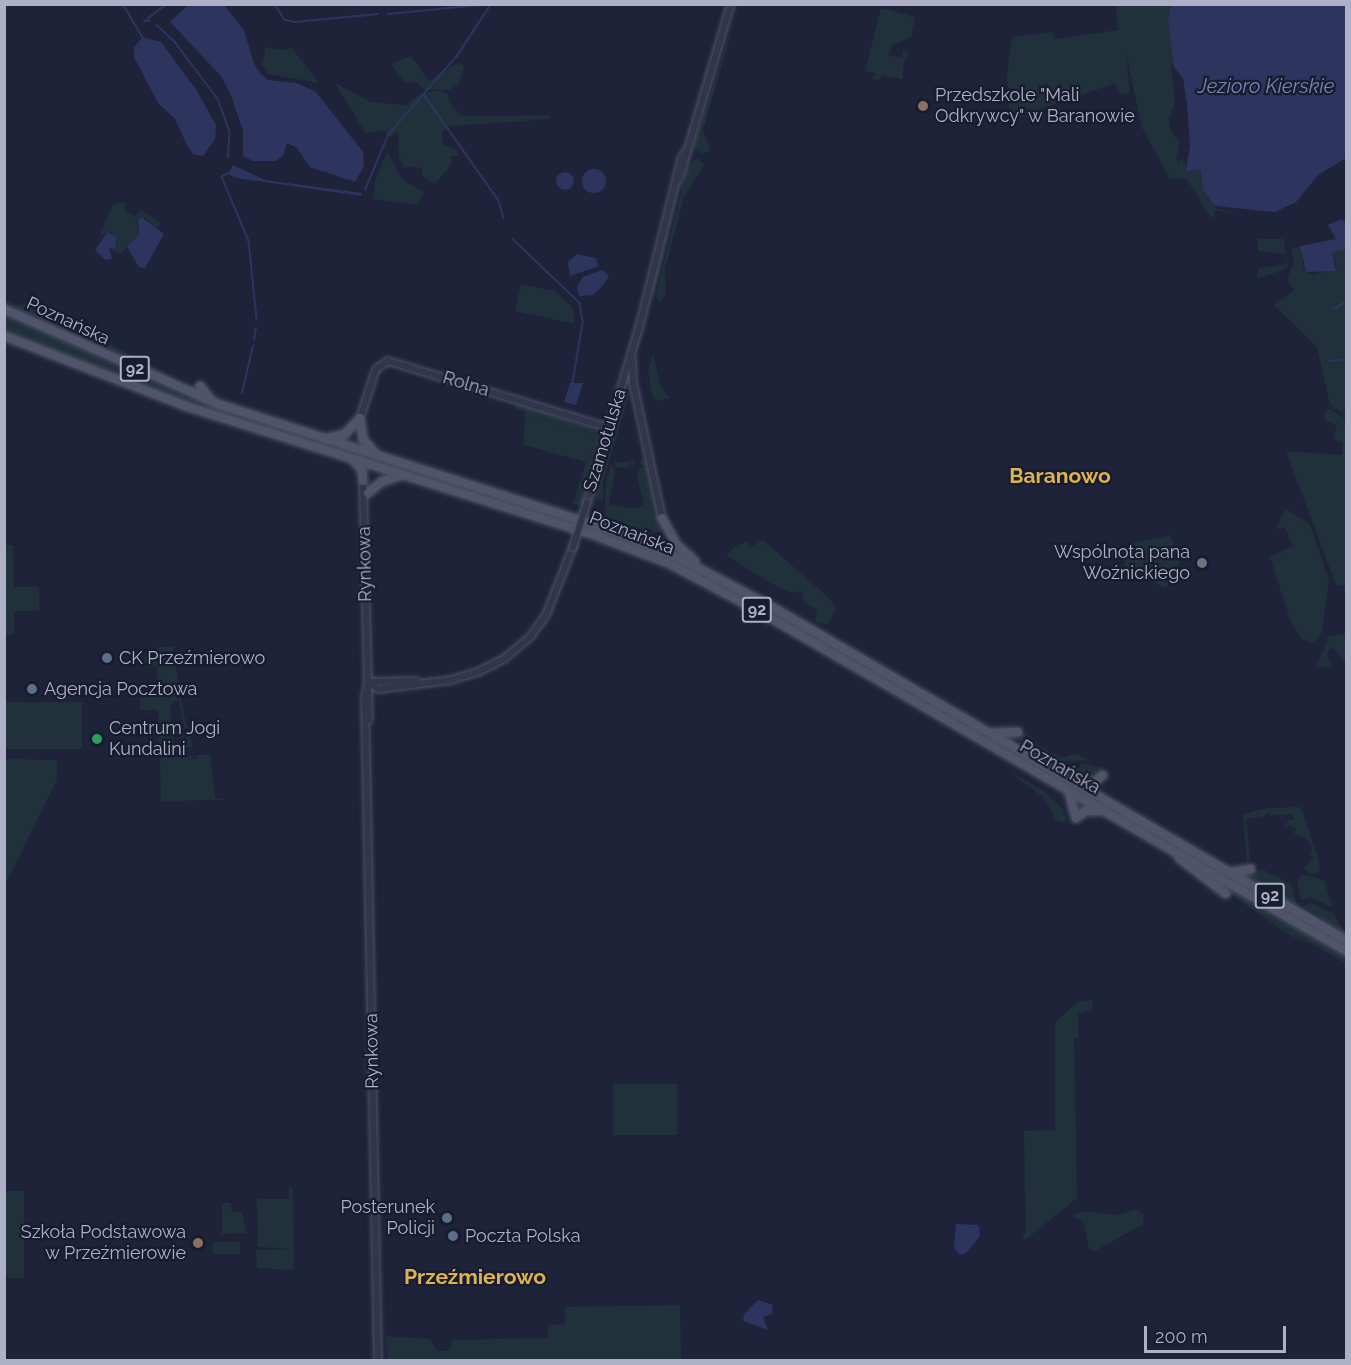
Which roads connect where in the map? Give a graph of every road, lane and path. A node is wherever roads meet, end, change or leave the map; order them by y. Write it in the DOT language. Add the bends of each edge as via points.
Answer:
graph roads {
  1 [pos="731,4"];
  2 [pos="4,309"];
  3 [pos="4,336"];
  4 [pos="633,346"];
  5 [pos="200,386"];
  6 [pos="218,404"];
  7 [pos="360,418"];
  8 [pos="609,428"];
  9 [pos="315,438"];
  10 [pos="351,459"];
  11 [pos="391,461"];
  12 [pos="403,475"];
  13 [pos="363,481"];
  14 [pos="367,496"];
  15 [pos="662,518"];
  16 [pos="717,577"];
  17 [pos="368,664"];
  18 [pos="384,679"];
  19 [pos="368,682"];
  20 [pos="427,682"];
  21 [pos="378,689"];
  22 [pos="369,711"];
  23 [pos="985,731"];
  24 [pos="1018,732"];
  25 [pos="368,741"];
  26 [pos="1071,780"];
  27 [pos="1067,789"];
  28 [pos="1110,803"];
  29 [pos="1112,816"];
  30 [pos="1172,850"];
  31 [pos="1251,869"];
  32 [pos="1227,871"];
  33 [pos="1226,894"];
  34 [pos="1300,904"];
  35 [pos="1306,916"];
  36 [pos="1347,940"];
  37 [pos="1347,951"];
  38 [pos="378,1360"];
  1 -- 4 [label="street, Szamotulska" via="682,156"];
  2 -- 6 [label="main road, Poznańska / 92"];
  3 -- 10 [label="main road, Poznańska / 92" via="185,406"];
  4 -- 8 [label="street, Szamotulska"];
  4 -- 15 [label="street" via="633,383"];
  5 -- 6 [label="main road"];
  6 -- 9 [label="main road, Poznańska / 92"];
  7 -- 8 [label="street, Rolna" via="376,369 388,361"];
  7 -- 9 [label="main road" via="340,437"];
  7 -- 11 [label="main road" via="366,444"];
  8 -- 20 [label="street, Szamotulska, bridge" via="549,611 520,646 478,672"];
  9 -- 11 [label="main road, Poznańska / 92"];
  10 -- 12 [label="main road, Poznańska / 92"];
  10 -- 13 [label="main road" via="361,469"];
  11 -- 16 [label="main road, Poznańska / 92" via="610,530"];
  12 -- 14 [label="main road" via="381,482"];
  12 -- 27 [label="main road, Poznańska / 92" via="589,533 676,567"];
  13 -- 14 [label="street, Rynkowa"];
  14 -- 17 [label="street, Rynkowa"];
  15 -- 16 [label="main road" via="680,548"];
  16 -- 23 [label="main road, Poznańska / 92"];
  17 -- 18 [label="street" via="372,673"];
  17 -- 19 [label="street, Rynkowa"];
  18 -- 19 [label="street, Szamotulska"];
  18 -- 20 [label="street, Szamotulska"];
  19 -- 21 [label="street"];
  19 -- 22 [label="street, Rynkowa"];
  19 -- 25 [label="street, Rynkowa"];
  20 -- 21 [label="street, Szamotulska"];
  21 -- 22 [label="street"];
  22 -- 25 [label="street, Rynkowa"];
  23 -- 24 [label="main road"];
  23 -- 26 [label="main road, Poznańska / 92"];
  25 -- 38 [label="street, Rynkowa"];
  26 -- 28 [label="main road, Poznańska / 92"];
  26 -- 28 [label="main road" via="1090,784 1103,775 1104,794"];
  27 -- 29 [label="main road, Poznańska / 92"];
  27 -- 29 [label="main road" via="1074,801 1076,818 1089,810"];
  28 -- 32 [label="main road, Poznańska / 92"];
  29 -- 30 [label="main road, Poznańska / 92"];
  30 -- 33 [label="main road" via="1193,872"];
  30 -- 37 [label="main road, Poznańska / 92"];
  31 -- 32 [label="main road"];
  32 -- 35 [label="main road, 92"];
  34 -- 35 [label="main road"];
  35 -- 36 [label="main road, 92"];
}
